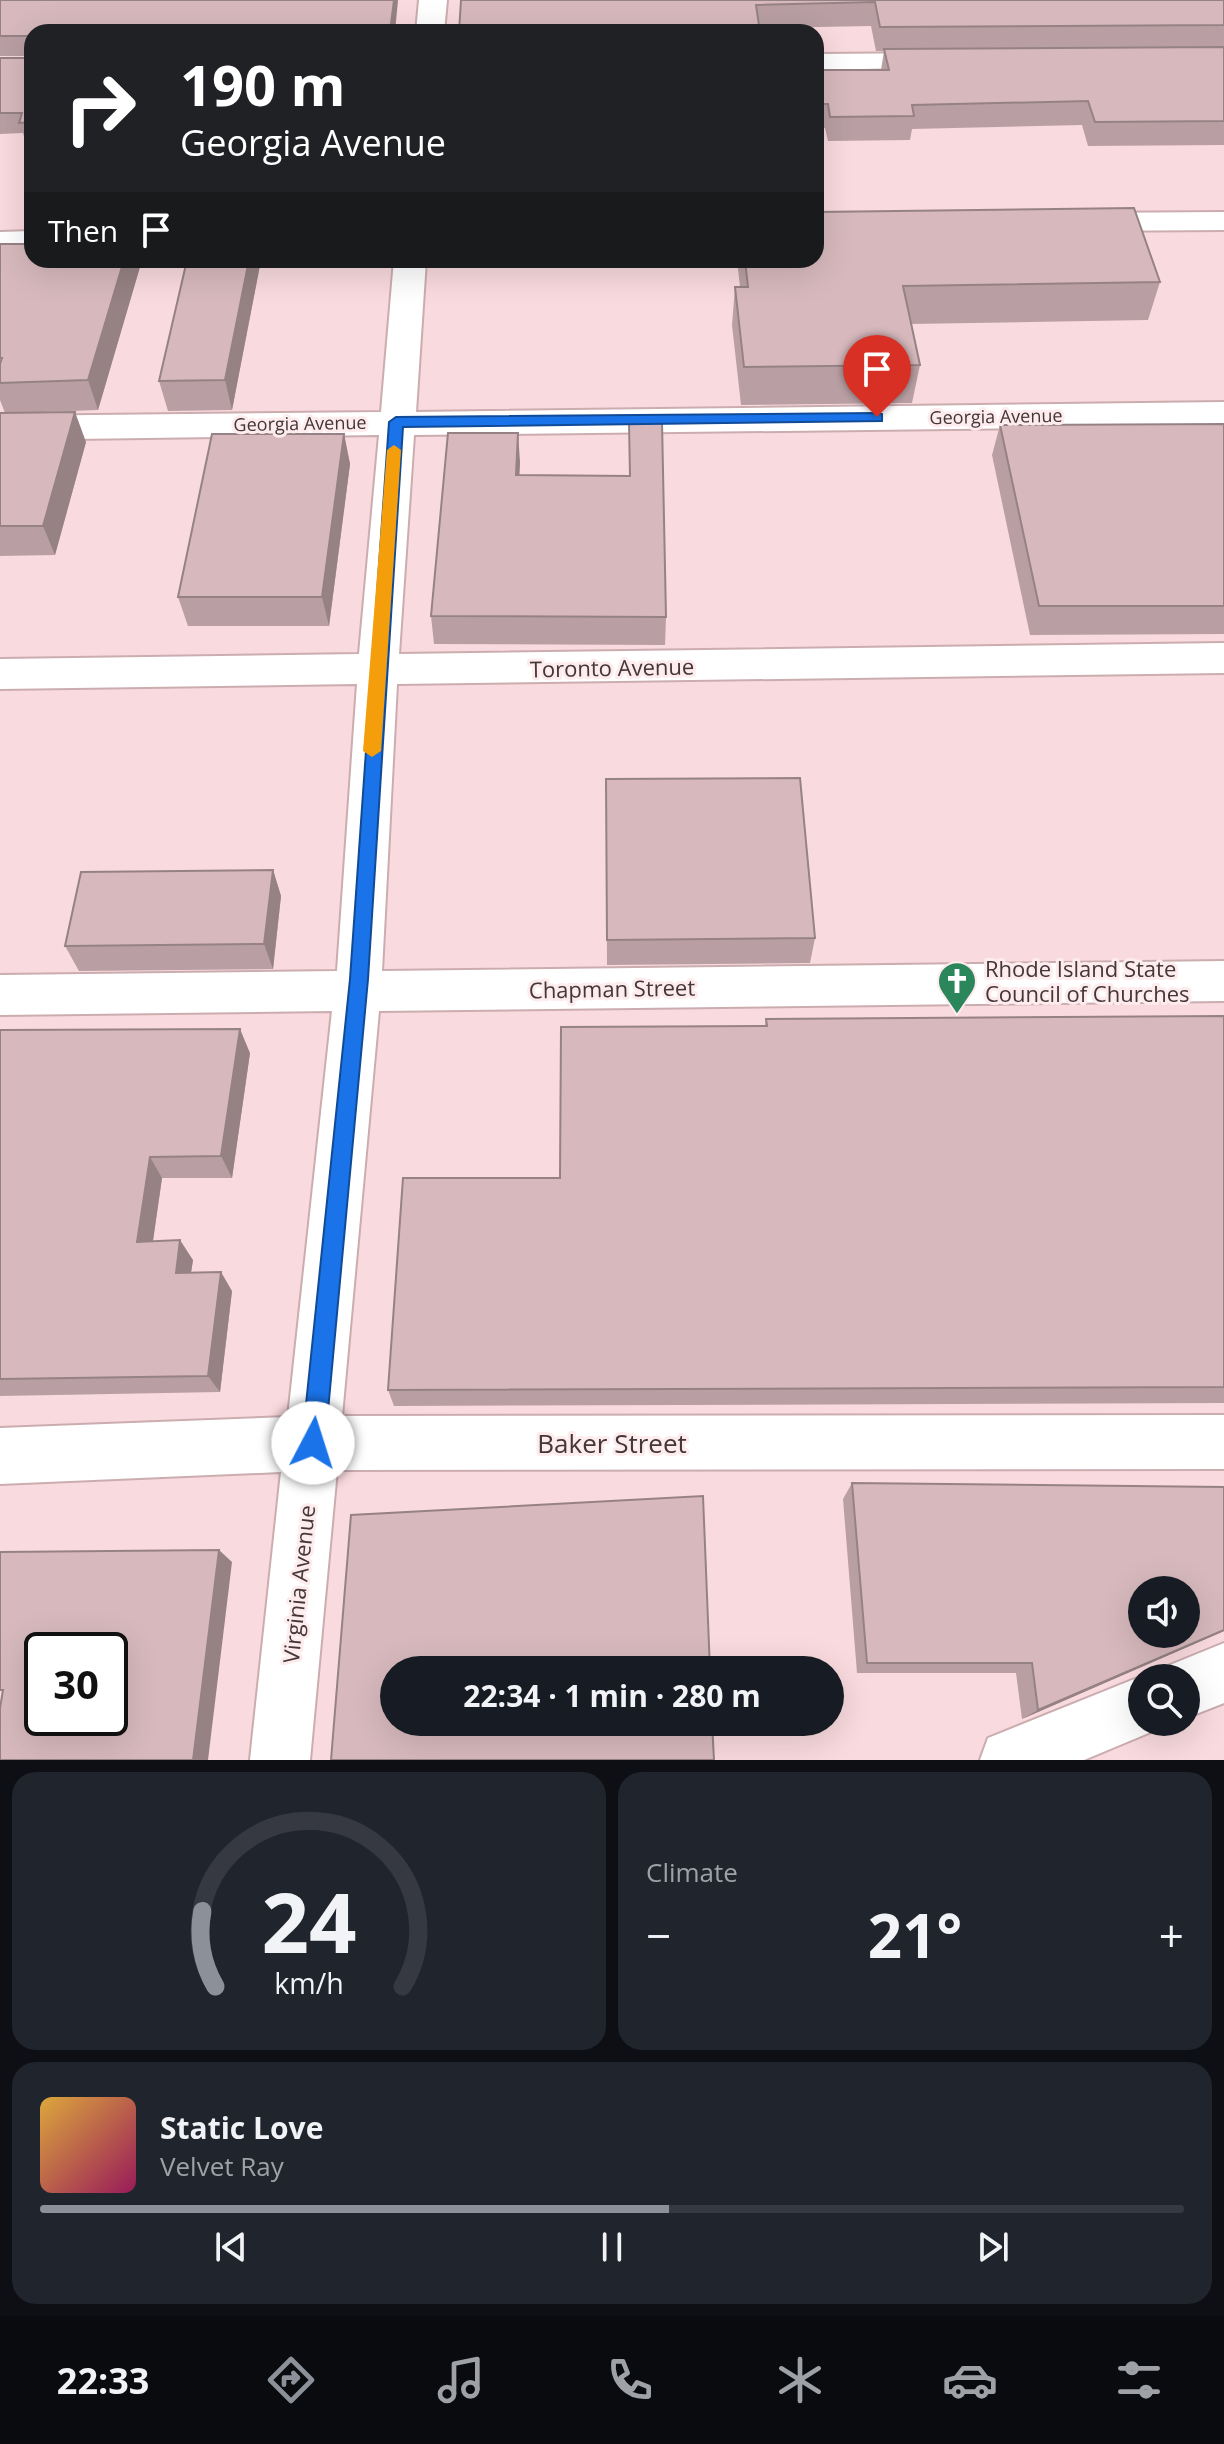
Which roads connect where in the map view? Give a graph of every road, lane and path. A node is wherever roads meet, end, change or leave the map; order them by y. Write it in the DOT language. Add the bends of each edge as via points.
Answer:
graph roads {
  1 [pos="433,0"];
  2 [pos="431,24"];
  3 [pos="973,61"];
  4 [pos="824,62"];
  5 [pos="1224,221"];
  6 [pos="1051,222"];
  7 [pos="24,241"];
  8 [pos="0,242"];
  9 [pos="409,268"];
  10 [pos="1224,414"];
  11 [pos="396,422"];
  12 [pos="0,428"];
  13 [pos="1224,658"];
  14 [pos="379,671"];
  15 [pos="0,674"];
  16 [pos="1224,981"];
  17 [pos="356,991"];
  18 [pos="0,995"];
  19 [pos="1224,1442"];
  20 [pos="313,1443"];
  21 [pos="0,1456"];
  22 [pos="1224,1673"];
  23 [pos="1200,1682"];
  24 [pos="1128,1712"];
  25 [pos="280,1760"];
  26 [pos="1010,1760"];
  1 -- 2 [label="street"];
  3 -- 4 [label="street"];
  5 -- 6 [label="street"];
  7 -- 8 [label="street"];
  9 -- 11 [label="street, Virginia Avenue"];
  10 -- 11 [label="street, Georgia Avenue"];
  11 -- 12 [label="street, Georgia Avenue"];
  11 -- 14 [label="street, Virginia Avenue"];
  13 -- 14 [label="street, Toronto Avenue"];
  14 -- 15 [label="street, Toronto Avenue"];
  14 -- 17 [label="street, Virginia Avenue"];
  16 -- 17 [label="street, Chapman Street"];
  17 -- 18 [label="street, Chapman Street"];
  17 -- 20 [label="street, Virginia Avenue"];
  19 -- 20 [label="street, Baker Street"];
  20 -- 21 [label="street, Baker Street"];
  20 -- 25 [label="street, Virginia Avenue"];
  22 -- 23 [label="street"];
  24 -- 26 [label="street"];
}
